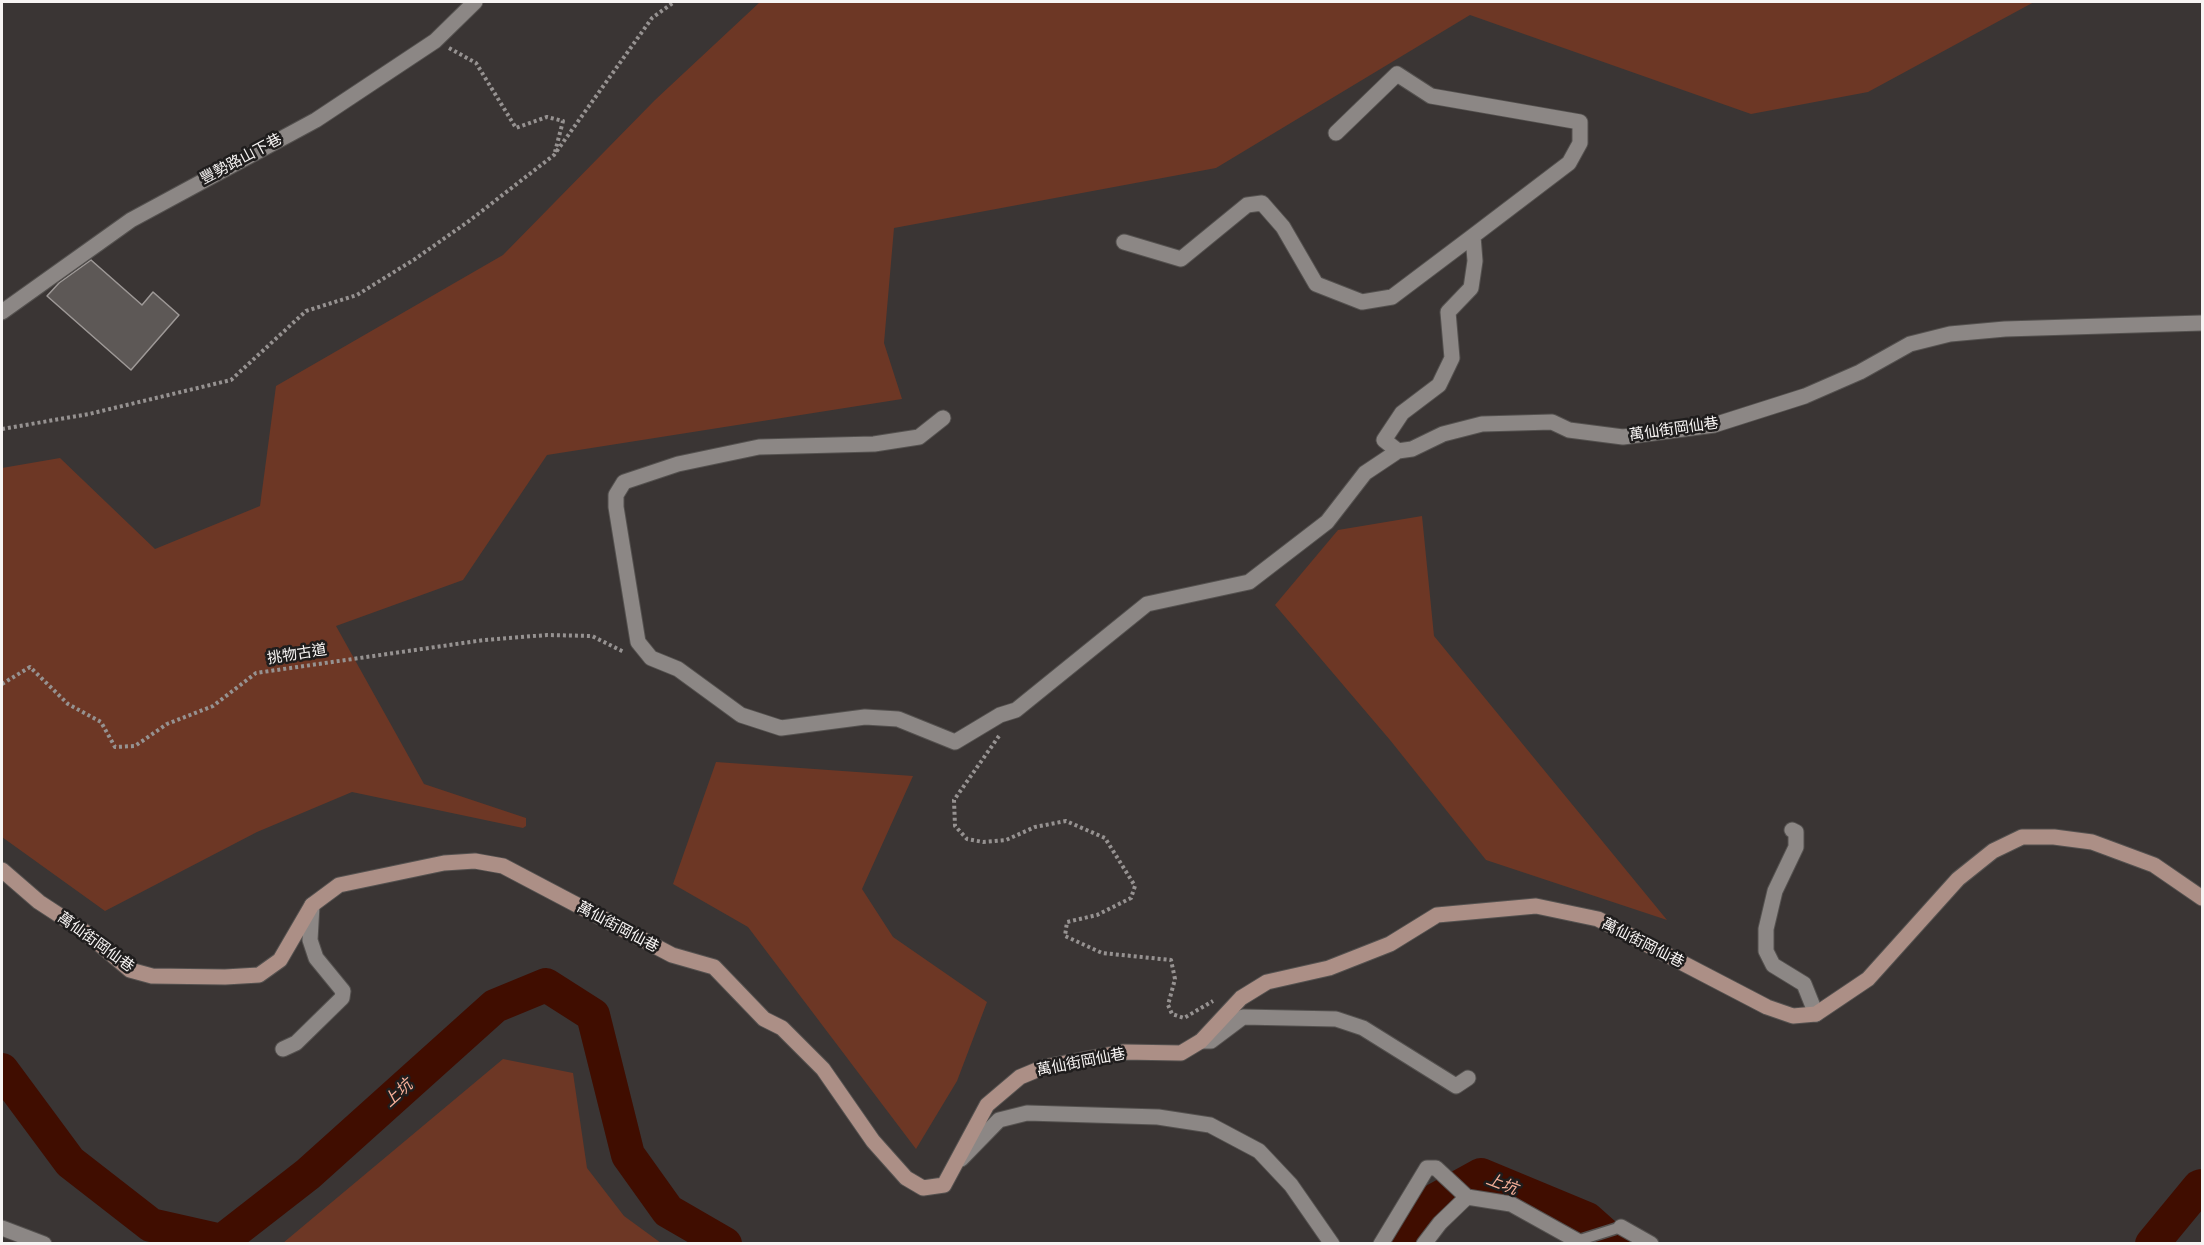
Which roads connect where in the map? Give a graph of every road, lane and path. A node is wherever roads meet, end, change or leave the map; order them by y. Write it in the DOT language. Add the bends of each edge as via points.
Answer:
graph roads {
  1 [pos="475,2"];
  2 [pos="674,2"];
  3 [pos="435,41"];
  4 [pos="1336,133"];
  5 [pos="554,154"];
  6 [pos="1473,236"];
  7 [pos="1124,242"];
  8 [pos="2,312"];
  9 [pos="2202,323"];
  10 [pos="943,418"];
  11 [pos="2,429"];
  12 [pos="1398,451"];
  13 [pos="651,658"];
  14 [pos="2,684"];
  15 [pos="1016,710"];
  16 [pos="1792,830"];
  17 [pos="2,870"];
  18 [pos="2202,897"];
  19 [pos="312,905"];
  20 [pos="1241,998"];
  21 [pos="1816,1014"];
  22 [pos="1201,1041"];
  23 [pos="283,1049"];
  24 [pos="1468,1078"];
  25 [pos="957,1163"];
  26 [pos="1467,1197"];
  27 [pos="1621,1227"];
  28 [pos="2,1228"];
  29 [pos="1581,1242"];
  30 [pos="44,1244"];
  31 [pos="1332,1244"];
  32 [pos="1381,1244"];
  33 [pos="1424,1244"];
  34 [pos="1651,1244"];
  1 -- 3 [label="street, 豐勢路山下巷"];
  2 -- 5 [label="path" via="652,18"];
  3 -- 5 [label="path" via="476,63 516,128 547,117 563,121"];
  3 -- 8 [label="street, 豐勢路山下巷" via="316,120 130,220"];
  4 -- 6 [label="street" via="1397,74 1431,96 1580,122 1580,143 1569,163"];
  5 -- 11 [label="path" via="416,259 357,295 306,311 231,380 89,414"];
  6 -- 7 [label="street" via="1392,297 1362,302 1316,284 1283,227 1262,203 1247,205 1181,259"];
  6 -- 12 [label="street" via="1471,288 1448,312 1452,358 1439,385 1402,413 1384,440"];
  9 -- 12 [label="street, 萬仙街岡仙巷" via="2005,328 1950,334 1910,344 1805,396 1714,424 1623,437 1569,430 1552,422 1482,424"];
  10 -- 13 [label="street" via="919,438 874,444 759,447 624,482 616,495 616,507 638,642"];
  12 -- 15 [label="street, 萬仙街岡仙巷" via="1365,473 1327,522 1249,582 1147,604"];
  13 -- 14 [label="path, 挑物古道" via="632,656 592,636 547,635 256,673 213,706 167,724 135,746 115,747 101,722 68,704 30,667"];
  13 -- 15 [label="street, 萬仙街岡仙巷" via="678,669 741,715 781,728 865,717 898,718 955,742 1000,715"];
  15 -- 20 [label="path" via="954,800 955,826 967,839 982,842 1006,840 1035,827 1066,820 1105,838 1135,886 1131,898 1097,915 1067,922 1065,936 1102,953 1171,960 1175,978 1168,1005 1172,1014 1184,1018 1231,992"];
  16 -- 21 [label="street" via="1796,832 1797,847 1774,891 1766,928 1766,951 1773,965 1804,984"];
  17 -- 19 [label="street, 萬仙街岡仙巷" via="130,970 152,975 259,975 280,960"];
  18 -- 21 [label="street" via="2154,865 2092,842 2022,837 1993,851 1958,879 1868,979"];
  19 -- 23 [label="street" via="310,940 316,958 343,990 342,998 296,1043"];
  19 -- 25 [label="street, 萬仙街岡仙巷" via="339,885 444,863 475,861 503,866 672,956 714,967 764,1019 782,1028 823,1069 873,1141 906,1178 923,1188 944,1185"];
  20 -- 21 [label="street, 萬仙街岡仙巷" via="1267,982 1329,968 1390,944 1437,915 1536,906 1598,919 1767,1007 1793,1016"];
  20 -- 22 [label="street, 萬仙街岡仙巷"];
  22 -- 24 [label="street" via="1211,1041 1243,1017 1336,1019 1364,1028 1456,1086"];
  22 -- 25 [label="street, 萬仙街岡仙巷" via="1180,1053 1123,1052 1044,1067 1020,1077 987,1105"];
  25 -- 31 [label="street" via="999,1120 1027,1113 1158,1117 1210,1125 1259,1151 1291,1185"];
  26 -- 29 [label="street" via="1511,1204"];
  26 -- 32 [label="street" via="1436,1168 1427,1168"];
  26 -- 33 [label="street"];
  27 -- 29 [label="lane"];
  27 -- 34 [label="street"];
  28 -- 30 [label="street"];
}
